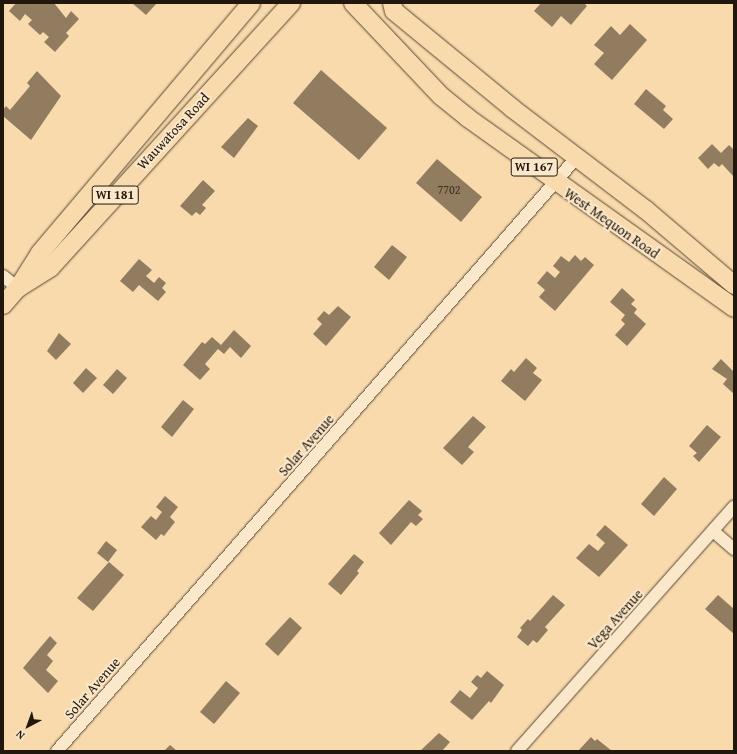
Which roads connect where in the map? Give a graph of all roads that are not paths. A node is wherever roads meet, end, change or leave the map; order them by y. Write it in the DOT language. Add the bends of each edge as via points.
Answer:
graph roads {
  1 [pos="251,3"];
  2 [pos="288,4"];
  3 [pos="354,4"];
  4 [pos="389,6"];
  5 [pos="378,28"];
  6 [pos="577,158"];
  7 [pos="555,183"];
  8 [pos="3,276"];
  9 [pos="734,285"];
  10 [pos="18,288"];
  11 [pos="3,305"];
  12 [pos="734,308"];
  13 [pos="734,507"];
  14 [pos="713,531"];
  15 [pos="734,549"];
  16 [pos="57,751"];
  17 [pos="517,751"];
  1 -- 10 [label="main road, Wauwatosa Road / WI 181" via="40,253"];
  2 -- 10 [label="main road, Wauwatosa Road / WI 181" via="51,267"];
  3 -- 5 [label="main road, West Mequon Road / WI 167"];
  4 -- 5 [label="main road"];
  4 -- 6 [label="main road, West Mequon Road / WI 167"];
  5 -- 7 [label="main road, West Mequon Road / WI 167" via="441,96"];
  6 -- 7 [label="street, Solar Avenue"];
  6 -- 9 [label="main road, West Mequon Road / WI 167" via="646,210"];
  7 -- 12 [label="main road, West Mequon Road / WI 167"];
  7 -- 16 [label="street, Solar Avenue"];
  8 -- 10 [label="street"];
  10 -- 11 [label="main road, Wauwatosa Road / WI 181"];
  13 -- 14 [label="street, Vega Avenue"];
  14 -- 15 [label="street"];
  14 -- 17 [label="street, Vega Avenue"];
}
